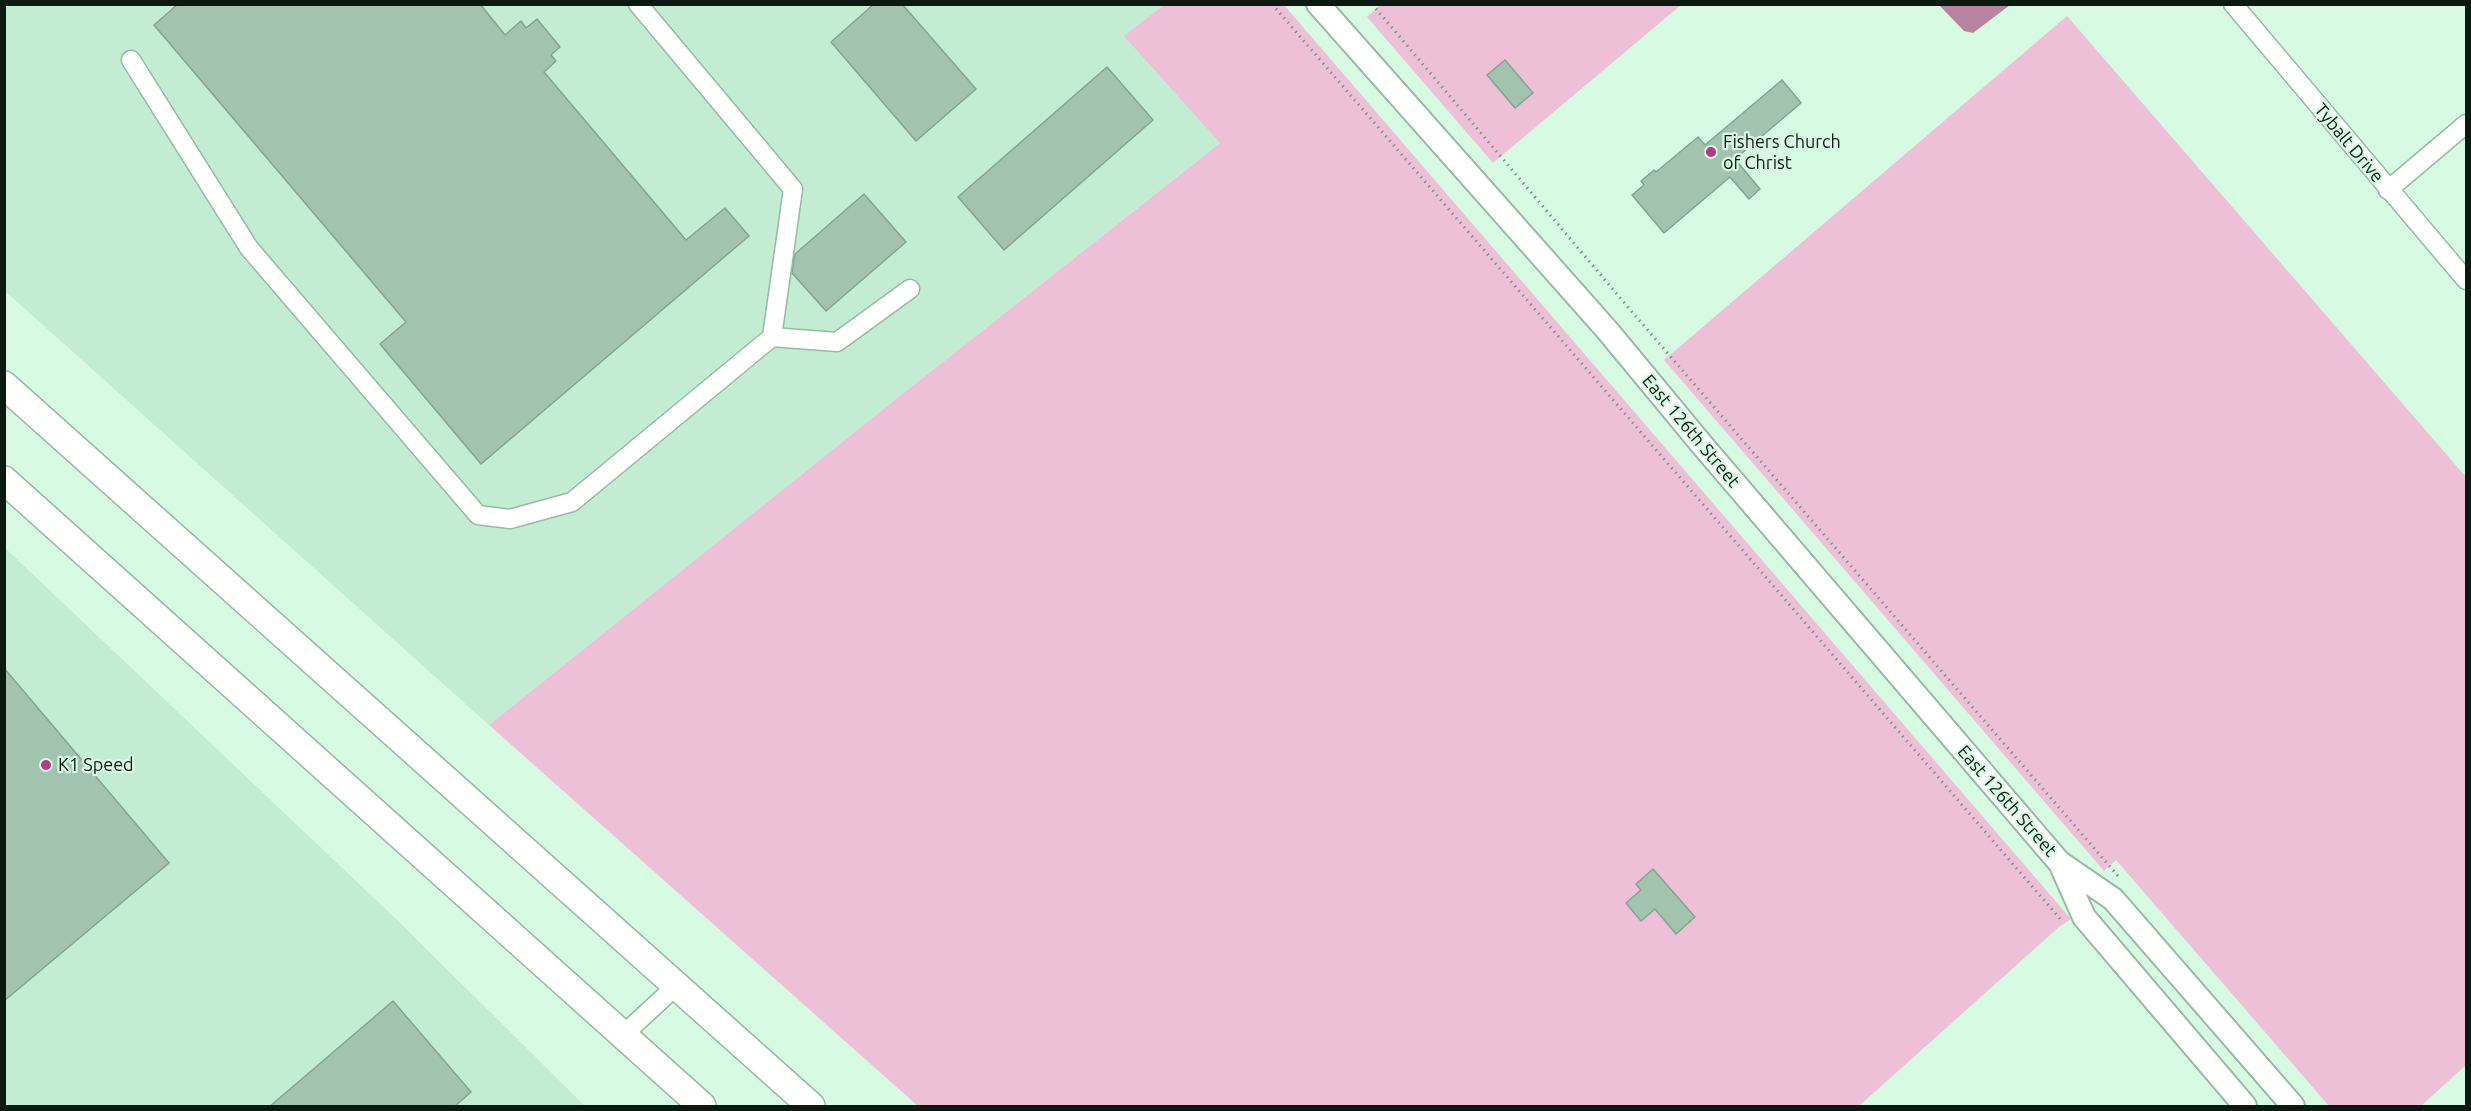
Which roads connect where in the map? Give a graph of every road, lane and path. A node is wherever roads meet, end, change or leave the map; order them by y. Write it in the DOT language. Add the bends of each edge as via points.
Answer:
graph roads {
  1 [pos="638,4"];
  2 [pos="1272,4"];
  3 [pos="1318,4"];
  4 [pos="1372,4"];
  5 [pos="2234,4"];
  6 [pos="131,60"];
  7 [pos="2466,124"];
  8 [pos="2388,190"];
  9 [pos="2466,280"];
  10 [pos="910,289"];
  11 [pos="772,337"];
  12 [pos="4,385"];
  13 [pos="4,480"];
  14 [pos="2059,862"];
  15 [pos="2122,881"];
  16 [pos="2068,928"];
  17 [pos="676,986"];
  18 [pos="623,1035"];
  19 [pos="702,1107"];
  20 [pos="811,1107"];
  21 [pos="2245,1107"];
  22 [pos="2293,1107"];
  1 -- 11 [label="street" via="793,189"];
  2 -- 16 [label="path"];
  3 -- 14 [label="main road, East 126th Street" via="1607,330"];
  4 -- 15 [label="path"];
  5 -- 8 [label="street, Tybalt Drive"];
  6 -- 11 [label="street" via="249,248 478,515 510,519 572,501"];
  7 -- 8 [label="street"];
  8 -- 9 [label="street, Tybalt Drive"];
  10 -- 11 [label="street" via="837,342"];
  12 -- 17 [label="highway"];
  13 -- 18 [label="highway"];
  14 -- 21 [label="main road, East 126th Street" via="2084,918"];
  14 -- 22 [label="main road, East 126th Street" via="2113,899"];
  17 -- 18 [label="street"];
  17 -- 20 [label="highway"];
  18 -- 19 [label="highway"];
}
